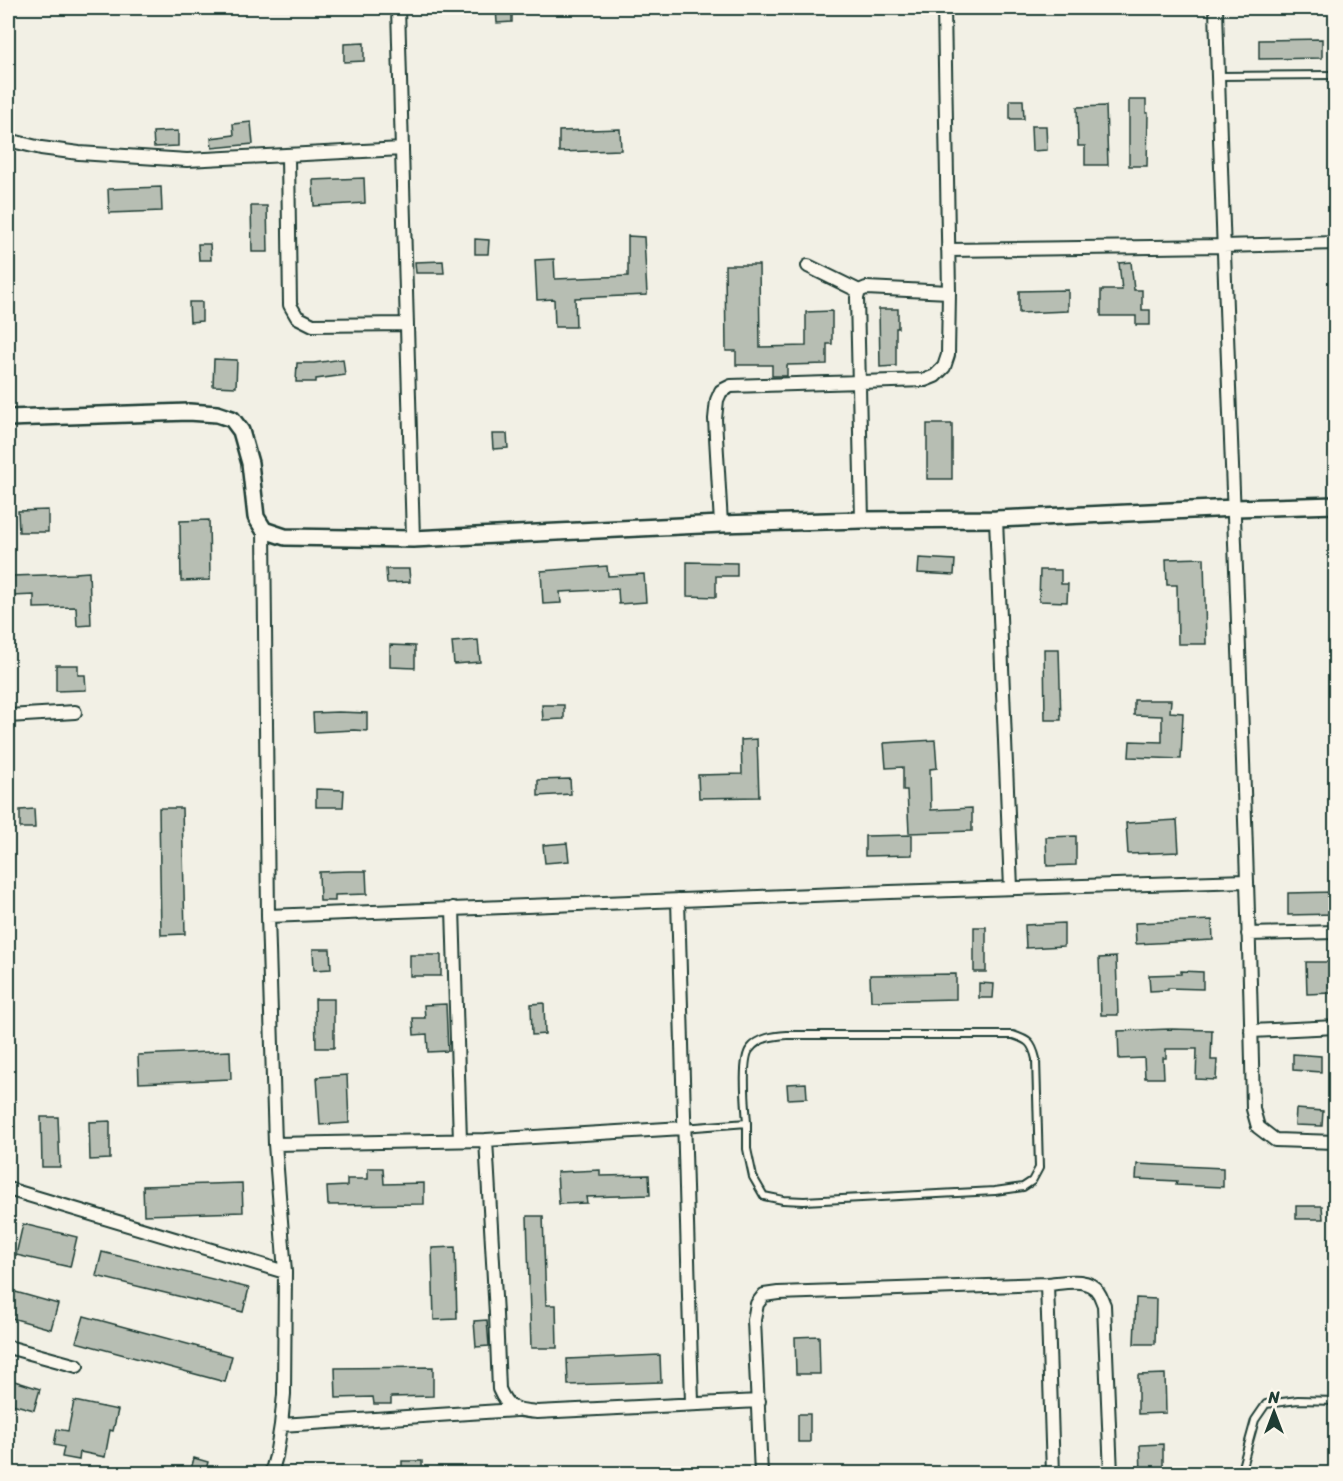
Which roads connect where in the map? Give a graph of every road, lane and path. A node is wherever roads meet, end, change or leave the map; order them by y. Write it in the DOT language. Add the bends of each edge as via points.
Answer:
graph roads {
  1 [pos="398,8"];
  2 [pos="944,8"];
  3 [pos="1216,8"];
  4 [pos="1335,75"];
  5 [pos="1218,76"];
  6 [pos="8,140"];
  7 [pos="402,149"];
  8 [pos="288,156"];
  9 [pos="1335,243"];
  10 [pos="1223,246"];
  11 [pos="948,250"];
  12 [pos="808,266"];
  13 [pos="859,291"];
  14 [pos="949,292"];
  15 [pos="406,324"];
  16 [pos="859,383"];
  17 [pos="8,418"];
  18 [pos="1335,505"];
  19 [pos="1235,508"];
  20 [pos="996,519"];
  21 [pos="862,520"];
  22 [pos="721,524"];
  23 [pos="264,531"];
  24 [pos="412,539"];
  25 [pos="75,712"];
  26 [pos="8,716"];
  27 [pos="1247,881"];
  28 [pos="1011,888"];
  29 [pos="678,900"];
  30 [pos="453,908"];
  31 [pos="268,916"];
  32 [pos="1335,932"];
  33 [pos="1248,934"];
  34 [pos="1335,1027"];
  35 [pos="1251,1030"];
  36 [pos="747,1123"];
  37 [pos="683,1128"];
  38 [pos="460,1140"];
  39 [pos="486,1140"];
  40 [pos="1335,1142"];
  41 [pos="275,1144"];
  42 [pos="8,1189"];
  43 [pos="285,1272"];
  44 [pos="1047,1284"];
  45 [pos="8,1347"];
  46 [pos="77,1366"];
  47 [pos="759,1401"];
  48 [pos="1335,1401"];
  49 [pos="692,1403"];
  50 [pos="516,1410"];
  51 [pos="281,1425"];
  52 [pos="271,1473"];
  53 [pos="761,1473"];
  54 [pos="1053,1473"];
  55 [pos="1112,1473"];
  56 [pos="1240,1473"];
  1 -- 7 [label="street"];
  2 -- 11 [label="street"];
  3 -- 5 [label="street"];
  4 -- 5 [label="lane"];
  5 -- 10 [label="street"];
  6 -- 8 [label="street" via="79,153 188,160"];
  7 -- 8 [label="street"];
  7 -- 15 [label="street"];
  8 -- 15 [label="street" via="290,305 297,317 313,325"];
  9 -- 10 [label="street"];
  10 -- 11 [label="street"];
  10 -- 19 [label="street"];
  11 -- 14 [label="street"];
  12 -- 13 [label="street"];
  13 -- 14 [label="street" via="866,288"];
  13 -- 16 [label="street"];
  14 -- 16 [label="street" via="948,355 944,368 925,380"];
  15 -- 24 [label="street"];
  16 -- 21 [label="street"];
  16 -- 22 [label="street" via="731,386 721,391 716,419"];
  17 -- 23 [label="street" via="189,412 232,419 242,431 256,517"];
  18 -- 19 [label="street"];
  19 -- 20 [label="street"];
  19 -- 27 [label="street"];
  20 -- 21 [label="street"];
  20 -- 28 [label="street"];
  21 -- 22 [label="street"];
  22 -- 24 [label="street"];
  23 -- 24 [label="street" via="285,537"];
  23 -- 31 [label="street"];
  25 -- 26 [label="street"];
  27 -- 28 [label="street"];
  27 -- 33 [label="street"];
  28 -- 29 [label="street"];
  29 -- 30 [label="street"];
  29 -- 37 [label="street"];
  30 -- 31 [label="street"];
  30 -- 38 [label="street"];
  31 -- 41 [label="street"];
  32 -- 33 [label="street"];
  33 -- 35 [label="street"];
  34 -- 35 [label="street"];
  35 -- 40 [label="street" via="1253,1109 1258,1127 1275,1140"];
  36 -- 36 [label="lane" via="745,1059 749,1049 773,1036 1013,1035 1033,1047 1039,1168 1032,1181 1023,1187 804,1201 764,1196 753,1177"];
  36 -- 37 [label="lane"];
  37 -- 39 [label="street"];
  37 -- 49 [label="street"];
  38 -- 39 [label="street"];
  38 -- 41 [label="street"];
  39 -- 50 [label="street" via="499,1389 504,1400"];
  41 -- 43 [label="street"];
  42 -- 43 [label="street"];
  43 -- 51 [label="street"];
  44 -- 47 [label="street" via="764,1295 757,1304 754,1320"];
  44 -- 54 [label="street"];
  44 -- 55 [label="street" via="1088,1282 1104,1305"];
  45 -- 46 [label="street"];
  47 -- 49 [label="street"];
  47 -- 53 [label="street"];
  48 -- 56 [label="lane" via="1266,1404 1256,1420"];
  49 -- 50 [label="street"];
  50 -- 51 [label="street"];
  51 -- 52 [label="street"];
}
